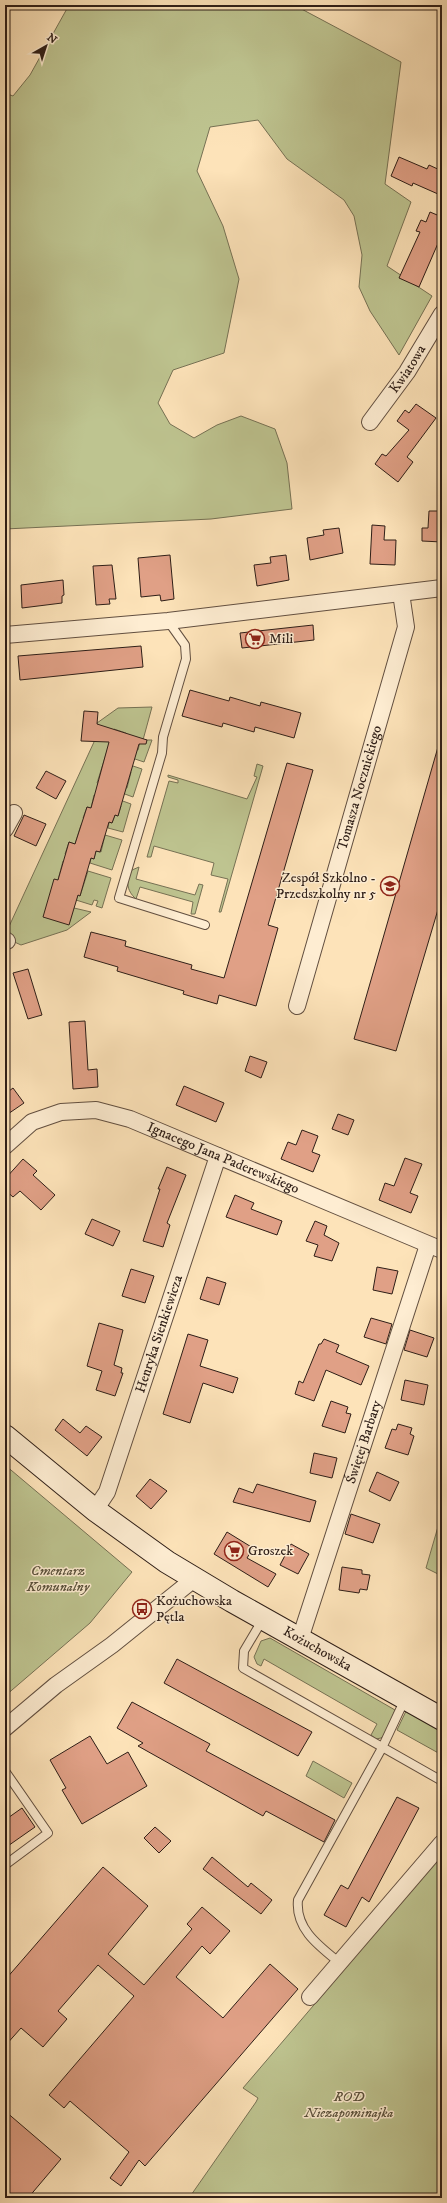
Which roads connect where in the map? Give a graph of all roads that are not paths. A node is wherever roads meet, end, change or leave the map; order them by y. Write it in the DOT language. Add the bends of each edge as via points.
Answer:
graph roads {
  1 [pos="442,314"];
  2 [pos="370,422"];
  3 [pos="442,588"];
  4 [pos="401,593"];
  5 [pos="168,621"];
  6 [pos="5,635"];
  7 [pos="14,813"];
  8 [pos="5,829"];
  9 [pos="206,925"];
  10 [pos="297,1006"];
  11 [pos="5,1146"];
  12 [pos="218,1156"];
  13 [pos="435,1248"];
  14 [pos="5,1436"];
  15 [pos="95,1510"];
  16 [pos="194,1579"];
  17 [pos="263,1619"];
  18 [pos="300,1639"];
  19 [pos="405,1698"];
  20 [pos="442,1719"];
  21 [pos="5,1728"];
  22 [pos="382,1748"];
  23 [pos="5,1771"];
  24 [pos="442,1782"];
  25 [pos="442,1843"];
  26 [pos="5,1865"];
  27 [pos="340,1962"];
  28 [pos="310,1997"];
  1 -- 2 [label="street, Kwiatowa" via="407,372"];
  3 -- 4 [label="street"];
  4 -- 5 [label="street"];
  4 -- 10 [label="street, Tomasza Nocznickiego" via="406,627"];
  5 -- 6 [label="street"];
  5 -- 9 [label="lane" via="184,645 186,659 163,737 162,753 119,898"];
  7 -- 8 [label="street"];
  11 -- 12 [label="street, Ignacego Jana Paderewskiego" via="32,1122 61,1112 96,1110 130,1119"];
  12 -- 13 [label="street, Ignacego Jana Paderewskiego"];
  12 -- 15 [label="street, Henryka Sienkiewicza" via="107,1492"];
  13 -- 18 [label="street, Świętej Barbary"];
  14 -- 15 [label="main road, Kożuchowska"];
  15 -- 16 [label="main road, Kożuchowska" via="135,1541"];
  16 -- 17 [label="main road, Kożuchowska"];
  16 -- 21 [label="street" via="112,1645 56,1685"];
  17 -- 18 [label="main road, Kożuchowska"];
  17 -- 22 [label="lane" via="244,1651 243,1668"];
  18 -- 19 [label="main road, Kożuchowska"];
  19 -- 20 [label="main road, Kożuchowska"];
  19 -- 22 [label="lane"];
  22 -- 24 [label="lane"];
  22 -- 27 [label="lane" via="298,1900 298,1918 302,1926 321,1948"];
  23 -- 26 [label="lane" via="48,1833"];
  25 -- 27 [label="street"];
  27 -- 28 [label="street"];
}
